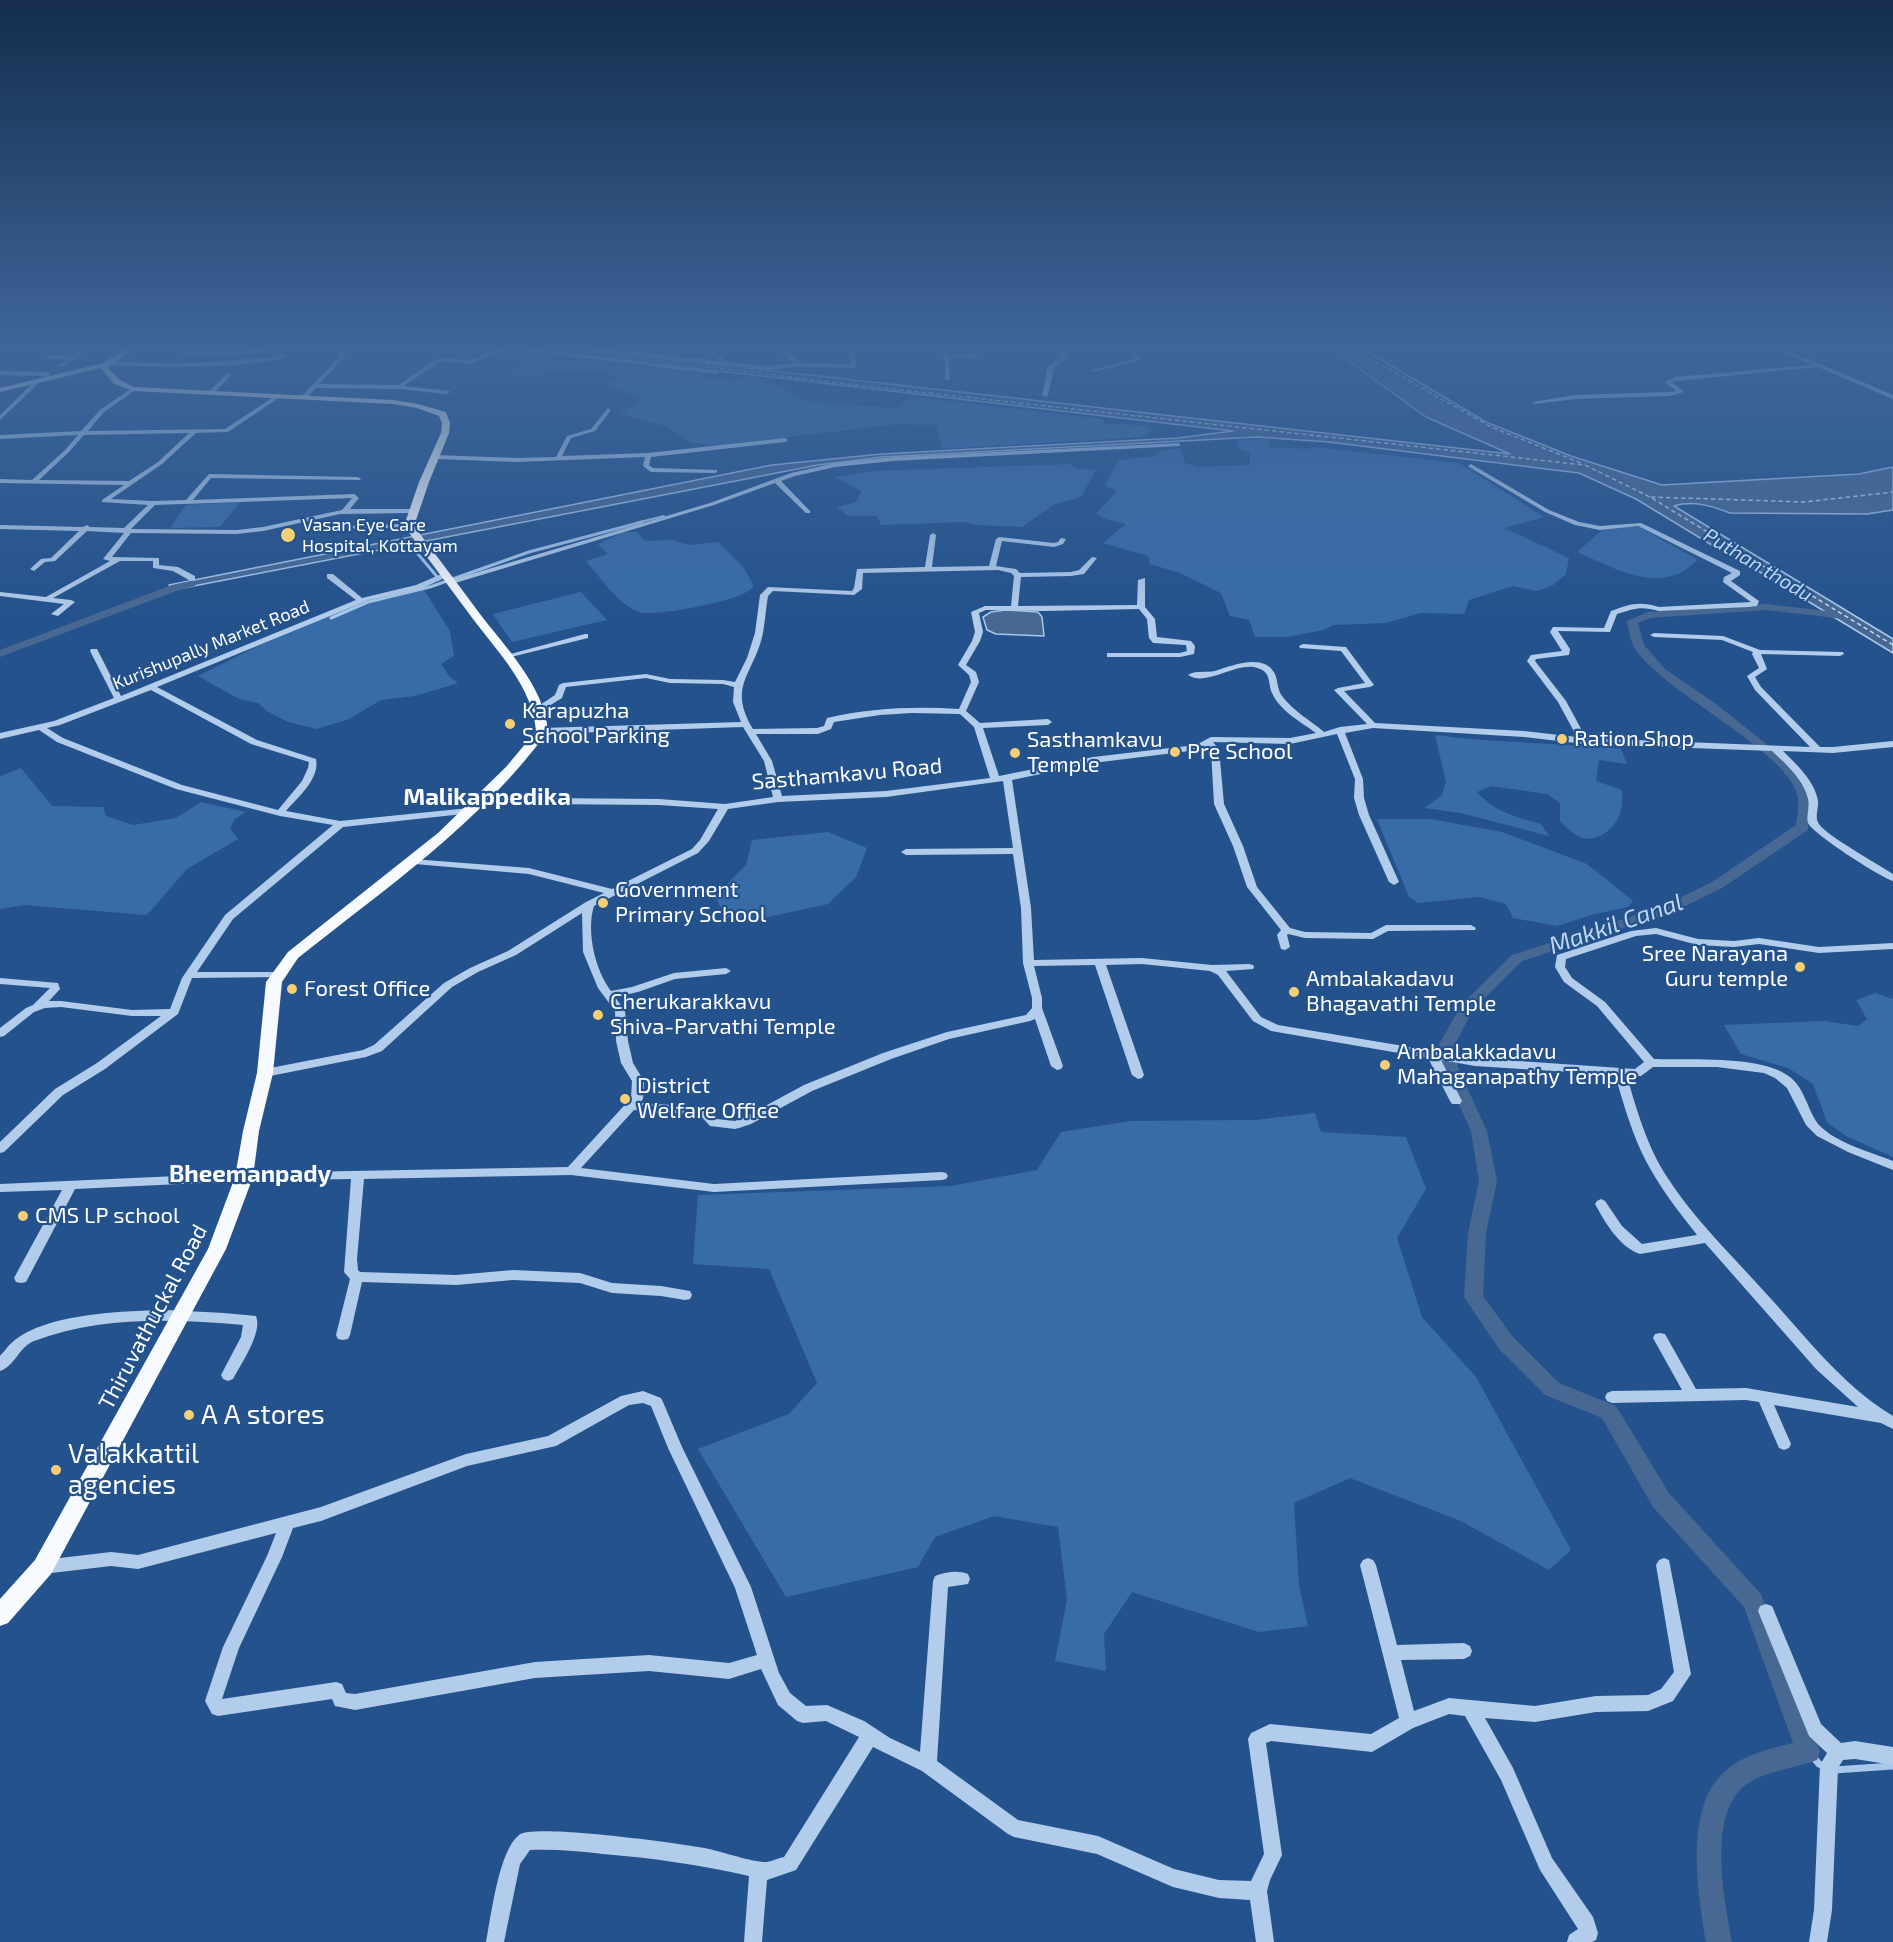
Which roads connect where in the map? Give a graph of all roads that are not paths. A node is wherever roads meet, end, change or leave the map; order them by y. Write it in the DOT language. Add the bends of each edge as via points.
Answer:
graph roads {
  1 [pos="48,435"];
  2 [pos="80,435"];
  3 [pos="191,435"];
  4 [pos="444,435"];
  5 [pos="577,435"];
  6 [pos="0,437"];
  7 [pos="785,440"];
  8 [pos="627,444"];
  9 [pos="1178,445"];
  10 [pos="624,455"];
  11 [pos="648,455"];
  12 [pos="435,457"];
  13 [pos="558,458"];
  14 [pos="1471,466"];
  15 [pos="715,471"];
  16 [pos="358,479"];
  17 [pos="776,480"];
  18 [pos="0,481"];
  19 [pos="34,481"];
  20 [pos="132,483"];
  21 [pos="188,502"];
  22 [pos="153,503"];
  23 [pos="413,511"];
  24 [pos="344,512"];
  25 [pos="808,512"];
  26 [pos="0,527"];
  27 [pos="87,527"];
  28 [pos="355,527"];
  29 [pos="128,530"];
  30 [pos="412,530"];
  31 [pos="933,535"];
  32 [pos="1063,539"];
  33 [pos="1094,558"];
  34 [pos="118,559"];
  35 [pos="157,568"];
  36 [pos="992,568"];
  37 [pos="34,569"];
  38 [pos="928,569"];
  39 [pos="1018,575"];
  40 [pos="150,576"];
  41 [pos="330,576"];
  42 [pos="192,578"];
  43 [pos="450,579"];
  44 [pos="1142,580"];
  45 [pos="0,594"];
  46 [pos="47,600"];
  47 [pos="360,600"];
  48 [pos="1141,607"];
  49 [pos="1014,608"];
  50 [pos="55,614"];
  51 [pos="1654,635"];
  52 [pos="585,636"];
  53 [pos="1303,646"];
  54 [pos="94,651"];
  55 [pos="1759,652"];
  56 [pos="1840,654"];
  57 [pos="1110,655"];
  58 [pos="507,656"];
  59 [pos="1192,675"];
  60 [pos="738,685"];
  61 [pos="151,687"];
  62 [pos="119,699"];
  63 [pos="538,709"];
  64 [pos="962,712"];
  65 [pos="1048,722"];
  66 [pos="746,724"];
  67 [pos="1373,725"];
  68 [pos="39,726"];
  69 [pos="978,726"];
  70 [pos="1340,730"];
  71 [pos="542,731"];
  72 [pos="752,732"];
  73 [pos="1321,733"];
  74 [pos="0,736"];
  75 [pos="1584,741"];
  76 [pos="1208,742"];
  77 [pos="1893,744"];
  78 [pos="1772,748"];
  79 [pos="1817,749"];
  80 [pos="994,778"];
  81 [pos="1006,778"];
  82 [pos="486,796"];
  83 [pos="778,799"];
  84 [pos="725,807"];
  85 [pos="469,811"];
  86 [pos="280,813"];
  87 [pos="340,824"];
  88 [pos="1017,851"];
  89 [pos="906,852"];
  90 [pos="415,861"];
  91 [pos="1893,878"];
  92 [pos="1394,882"];
  93 [pos="611,892"];
  94 [pos="590,904"];
  95 [pos="1471,928"];
  96 [pos="1286,930"];
  97 [pos="1893,946"];
  98 [pos="1285,948"];
  99 [pos="1099,961"];
  100 [pos="1028,963"];
  101 [pos="1249,967"];
  102 [pos="1212,968"];
  103 [pos="726,971"];
  104 [pos="189,975"];
  105 [pos="277,975"];
  106 [pos="0,981"];
  107 [pos="610,995"];
  108 [pos="37,1007"];
  109 [pos="1037,1008"];
  110 [pos="174,1011"];
  111 [pos="0,1033"];
  112 [pos="1434,1057"];
  113 [pos="1652,1064"];
  114 [pos="1057,1066"];
  115 [pos="265,1073"];
  116 [pos="1620,1073"];
  117 [pos="1137,1075"];
  118 [pos="1456,1101"];
  119 [pos="633,1106"];
  120 [pos="0,1149"];
  121 [pos="1893,1166"];
  122 [pos="571,1172"];
  123 [pos="358,1175"];
  124 [pos="942,1176"];
  125 [pos="244,1178"];
  126 [pos="71,1185"];
  127 [pos="0,1188"];
  128 [pos="1601,1204"];
  129 [pos="1708,1238"];
  130 [pos="357,1277"];
  131 [pos="21,1278"];
  132 [pos="685,1295"];
  133 [pos="181,1317"];
  134 [pos="343,1335"];
  135 [pos="1660,1338"];
  136 [pos="0,1365"];
  137 [pos="228,1374"];
  138 [pos="1692,1395"];
  139 [pos="1612,1396"];
  140 [pos="1763,1396"];
  141 [pos="1889,1421"];
  142 [pos="1784,1444"];
  143 [pos="287,1523"];
  144 [pos="1368,1565"];
  145 [pos="1664,1565"];
  146 [pos="43,1567"];
  147 [pos="962,1579"];
  148 [pos="1766,1611"];
  149 [pos="0,1615"];
  150 [pos="1464,1651"];
  151 [pos="1390,1653"];
  152 [pos="765,1660"];
  153 [pos="1470,1708"];
  154 [pos="1408,1722"];
  155 [pos="870,1735"];
  156 [pos="1893,1756"];
  157 [pos="1833,1758"];
  158 [pos="928,1764"];
  159 [pos="759,1869"];
  160 [pos="1258,1891"];
  161 [pos="495,1942"];
  162 [pos="753,1942"];
  163 [pos="1264,1942"];
  164 [pos="1576,1942"];
  165 [pos="1818,1942"];
  1 -- 6 [label="street"];
  2 -- 19 [label="street"];
  3 -- 20 [label="street" via="160,464"];
  4 -- 12 [label="main road"];
  5 -- 13 [label="street" via="569,437"];
  7 -- 11 [label="street"];
  8 -- 10 [label="street"];
  9 -- 17 [label="street, Kurishupally Market Road" via="867,461"];
  10 -- 11 [label="street"];
  10 -- 13 [label="street"];
  11 -- 15 [label="street" via="646,463 651,470"];
  12 -- 13 [label="street"];
  12 -- 23 [label="main road"];
  14 -- 75 [label="street" via="1577,524 1600,528 1644,525 1737,573 1727,582 1755,601 1748,605 1692,608 1633,606 1614,613 1607,630 1556,629 1566,653 1534,657 1531,661 1562,701"];
  16 -- 21 [label="street" via="209,476"];
  17 -- 25 [label="street"];
  17 -- 43 [label="street, Kurishupally Market Road" via="712,504"];
  18 -- 19 [label="street"];
  19 -- 20 [label="street"];
  20 -- 22 [label="street" via="104,501"];
  21 -- 22 [label="street"];
  21 -- 24 [label="street" via="354,496"];
  22 -- 29 [label="street"];
  23 -- 24 [label="street"];
  23 -- 30 [label="main road"];
  24 -- 29 [label="street" via="256,530"];
  26 -- 27 [label="street"];
  27 -- 29 [label="street"];
  27 -- 37 [label="street" via="53,560 44,560"];
  28 -- 30 [label="street"];
  29 -- 34 [label="street" via="107,557"];
  30 -- 43 [label="main road"];
  31 -- 38 [label="street"];
  32 -- 36 [label="street" via="1054,545 999,539"];
  33 -- 39 [label="street" via="1081,572"];
  34 -- 35 [label="street" via="157,559"];
  34 -- 46 [label="street"];
  35 -- 40 [label="street"];
  35 -- 42 [label="street" via="175,569"];
  36 -- 38 [label="street"];
  36 -- 39 [label="street"];
  38 -- 60 [label="street" via="860,571 858,590 854,593 771,589 764,595 759,633"];
  39 -- 49 [label="street"];
  41 -- 47 [label="street"];
  43 -- 47 [label="street, Kurishupally Market Road"];
  43 -- 58 [label="main road"];
  44 -- 48 [label="street"];
  45 -- 46 [label="street"];
  46 -- 50 [label="street" via="71,602"];
  47 -- 61 [label="street, Kurishupally Market Road"];
  48 -- 49 [label="street"];
  48 -- 57 [label="street" via="1151,619 1156,641 1188,642 1191,652"];
  49 -- 64 [label="street" via="975,612 976,641 962,665 973,674 975,682"];
  51 -- 55 [label="street" via="1722,638"];
  52 -- 58 [label="street"];
  53 -- 67 [label="street" via="1338,647 1347,652 1370,685 1338,690"];
  54 -- 62 [label="street"];
  55 -- 56 [label="street"];
  55 -- 79 [label="street" via="1756,654 1763,669 1751,676 1758,688"];
  58 -- 63 [label="main road"];
  59 -- 73 [label="street" via="1241,665 1264,667 1275,682 1275,691"];
  60 -- 63 [label="street" via="646,676 563,685 559,696"];
  60 -- 66 [label="street" via="736,702"];
  61 -- 62 [label="street, Kurishupally Market Road"];
  61 -- 86 [label="street" via="238,735 313,761 314,770 306,784"];
  62 -- 68 [label="street, Kurishupally Market Road"];
  63 -- 71 [label="main road"];
  64 -- 69 [label="street"];
  64 -- 72 [label="street" via="894,711 830,720 828,727 818,731"];
  65 -- 69 [label="street"];
  66 -- 71 [label="street"];
  66 -- 72 [label="street"];
  67 -- 70 [label="street, Sasthamkavu Road"];
  67 -- 75 [label="street, Sasthamkavu Road"];
  68 -- 74 [label="street, Kurishupally Market Road"];
  68 -- 86 [label="street" via="60,740 179,787"];
  69 -- 80 [label="street"];
  70 -- 73 [label="street, Sasthamkavu Road"];
  70 -- 92 [label="street" via="1359,779 1364,815"];
  71 -- 82 [label="main road"];
  72 -- 83 [label="street" via="768,761"];
  73 -- 76 [label="street, Sasthamkavu Road" via="1285,741"];
  75 -- 78 [label="street, Sasthamkavu Road"];
  76 -- 81 [label="street, Sasthamkavu Road" via="1198,747 1065,764"];
  76 -- 96 [label="street" via="1215,749 1219,804 1252,887"];
  77 -- 79 [label="street, Sasthamkavu Road"];
  78 -- 79 [label="street, Sasthamkavu Road"];
  78 -- 91 [label="street" via="1803,780 1813,800 1813,824 1820,832"];
  80 -- 81 [label="street, Sasthamkavu Road"];
  80 -- 83 [label="street, Sasthamkavu Road" via="886,794"];
  81 -- 88 [label="street"];
  82 -- 84 [label="street, Sasthamkavu Road"];
  82 -- 85 [label="main road"];
  83 -- 84 [label="street, Sasthamkavu Road"];
  84 -- 93 [label="street" via="715,817 704,844 695,851"];
  85 -- 87 [label="street"];
  85 -- 90 [label="main road"];
  86 -- 87 [label="street"];
  87 -- 104 [label="street" via="229,917"];
  88 -- 89 [label="street"];
  88 -- 100 [label="street" via="1026,908"];
  90 -- 93 [label="street" via="529,871"];
  90 -- 105 [label="main road" via="293,955"];
  93 -- 94 [label="street"];
  94 -- 107 [label="street" via="586,916 588,952 603,988"];
  94 -- 115 [label="street" via="512,953 448,985 378,1048"];
  95 -- 96 [label="street" via="1386,928 1373,936 1305,935"];
  96 -- 98 [label="street" via="1282,935"];
  97 -- 113 [label="street" via="1819,950 1759,941 1698,942 1656,931 1635,933 1561,957 1560,967 1568,980 1601,1005"];
  99 -- 100 [label="street"];
  99 -- 102 [label="street"];
  99 -- 117 [label="street"];
  100 -- 109 [label="street"];
  101 -- 102 [label="street"];
  102 -- 112 [label="street" via="1222,973 1257,1019 1275,1028"];
  103 -- 107 [label="street" via="674,976"];
  104 -- 105 [label="street"];
  104 -- 110 [label="street"];
  105 -- 115 [label="main road, Thiruvathuckal Road"];
  106 -- 108 [label="street" via="54,985"];
  107 -- 119 [label="street" via="620,1011 627,1063 638,1081"];
  108 -- 110 [label="street" via="61,1004 132,1013"];
  108 -- 111 [label="street"];
  109 -- 114 [label="street"];
  109 -- 119 [label="street" via="1030,1018 982,1027 887,1056 808,1088 735,1125 714,1123 703,1111"];
  110 -- 120 [label="street" via="59,1092"];
  112 -- 116 [label="street"];
  112 -- 118 [label="street"];
  113 -- 116 [label="street" via="1637,1073"];
  113 -- 121 [label="street" via="1733,1065 1779,1075 1788,1081 1815,1129"];
  115 -- 125 [label="main road, Thiruvathuckal Road"];
  116 -- 129 [label="street" via="1636,1126 1653,1163 1673,1196"];
  119 -- 122 [label="street"];
  122 -- 123 [label="street"];
  122 -- 124 [label="street" via="714,1188"];
  123 -- 125 [label="street"];
  123 -- 130 [label="street" via="351,1259 351,1272"];
  125 -- 126 [label="street"];
  125 -- 133 [label="main road, Thiruvathuckal Road" via="217,1249"];
  126 -- 127 [label="street"];
  126 -- 131 [label="street"];
  128 -- 129 [label="street" via="1609,1220 1640,1249"];
  129 -- 141 [label="street" via="1820,1363"];
  130 -- 132 [label="street" via="580,1278 612,1288"];
  130 -- 134 [label="street"];
  133 -- 136 [label="street" via="117,1318 64,1326 23,1340"];
  133 -- 137 [label="street" via="251,1320 248,1337"];
  133 -- 146 [label="main road, Thiruvathuckal Road"];
  135 -- 138 [label="street"];
  138 -- 139 [label="street"];
  138 -- 140 [label="street"];
  140 -- 141 [label="street"];
  140 -- 142 [label="street"];
  143 -- 146 [label="street" via="138,1562 111,1559"];
  143 -- 152 [label="street" via="465,1460 551,1442 626,1400 643,1397 656,1402 743,1587"];
  143 -- 152 [label="street" via="231,1647 213,1701 218,1708 336,1690 341,1700 356,1702 535,1670 649,1663 729,1671"];
  144 -- 151 [label="street"];
  145 -- 153 [label="street" via="1683,1674 1667,1695 1648,1703 1596,1704 1534,1714"];
  146 -- 149 [label="main road, Thiruvathuckal Road"];
  147 -- 158 [label="street" via="941,1581"];
  148 -- 157 [label="street" via="1815,1730"];
  150 -- 151 [label="street"];
  151 -- 154 [label="street"];
  152 -- 155 [label="street" via="784,1699 803,1715 827,1713"];
  153 -- 154 [label="street" via="1449,1706"];
  153 -- 164 [label="street" via="1507,1774 1546,1864 1586,1924 1589,1933"];
  154 -- 160 [label="street" via="1372,1743 1270,1732 1257,1739 1273,1855"];
  155 -- 158 [label="street"];
  155 -- 159 [label="street" via="790,1864 766,1871"];
  156 -- 157 [label="street" via="1855,1750"];
  157 -- 165 [label="street" via="1826,1793 1823,1910"];
  158 -- 160 [label="street" via="1014,1828 1098,1845 1173,1878"];
  159 -- 161 [label="street" via="631,1847 525,1840 512,1860"];
  159 -- 162 [label="street"];
  160 -- 163 [label="street"];
}
